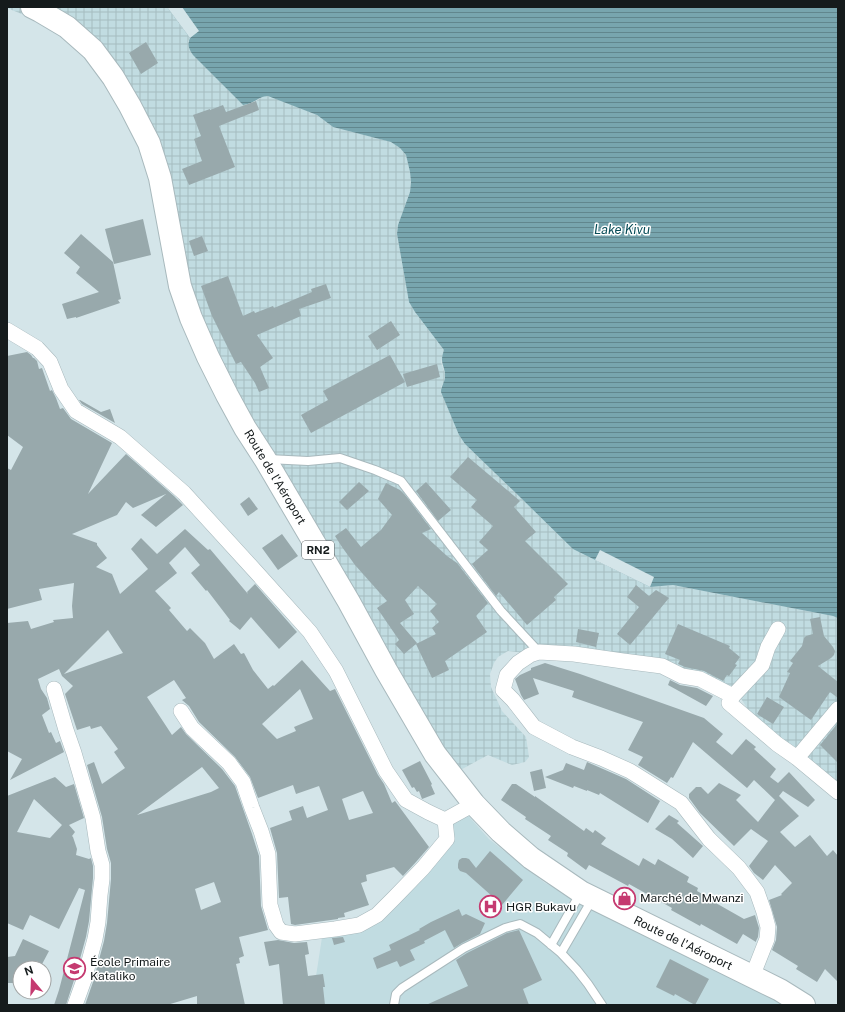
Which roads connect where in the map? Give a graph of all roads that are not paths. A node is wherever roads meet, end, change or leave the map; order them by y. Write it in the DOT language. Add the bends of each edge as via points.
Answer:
graph roads {
  1 [pos="32,7"];
  2 [pos="7,330"];
  3 [pos="265,459"];
  4 [pos="778,629"];
  5 [pos="539,652"];
  6 [pos="54,689"];
  7 [pos="733,696"];
  8 [pos="838,709"];
  9 [pos="181,711"];
  10 [pos="797,758"];
  11 [pos="838,792"];
  12 [pos="474,804"];
  13 [pos="445,820"];
  14 [pos="587,895"];
  15 [pos="550,945"];
  16 [pos="561,953"];
  17 [pos="752,977"];
  18 [pos="75,1005"];
  19 [pos="394,1005"];
  20 [pos="602,1005"];
  21 [pos="804,1005"];
  1 -- 3 [label="highway, Route de l'Aéroport / RN2" via="67,27 93,50 114,77 133,112 149,144 160,178 180,286 192,318 227,395"];
  2 -- 13 [label="street" via="37,348 50,362 61,389 76,411 120,437 184,493 310,632 336,671 386,771 406,800"];
  3 -- 5 [label="lane" via="308,461 340,458 401,481 501,611"];
  3 -- 12 [label="highway, Route de l'Aéroport / RN2" via="435,754"];
  4 -- 7 [label="street" via="762,665"];
  5 -- 7 [label="street" via="662,666 682,676 700,679"];
  5 -- 17 [label="street" via="518,662 507,675 503,690 534,727 572,747 630,771 681,803 709,839 739,868 757,892 768,927 767,939"];
  6 -- 18 [label="street" via="93,818 102,865 95,939"];
  7 -- 10 [label="street" via="730,703"];
  8 -- 10 [label="street"];
  9 -- 13 [label="street" via="192,728 229,764 243,782 268,854 270,905 281,932 295,934 360,925 377,915 447,839"];
  10 -- 11 [label="street"];
  12 -- 13 [label="street"];
  12 -- 14 [label="highway, Route de l'Aéroport / RN2" via="531,858"];
  14 -- 15 [label="lane"];
  14 -- 16 [label="lane"];
  14 -- 17 [label="highway, Route de l'Aéroport / RN2"];
  15 -- 16 [label="lane"];
  15 -- 19 [label="lane" via="537,933 520,924 505,928 464,948 402,988 396,994"];
  16 -- 20 [label="lane" via="577,970"];
  17 -- 21 [label="highway, RN2"];
}
